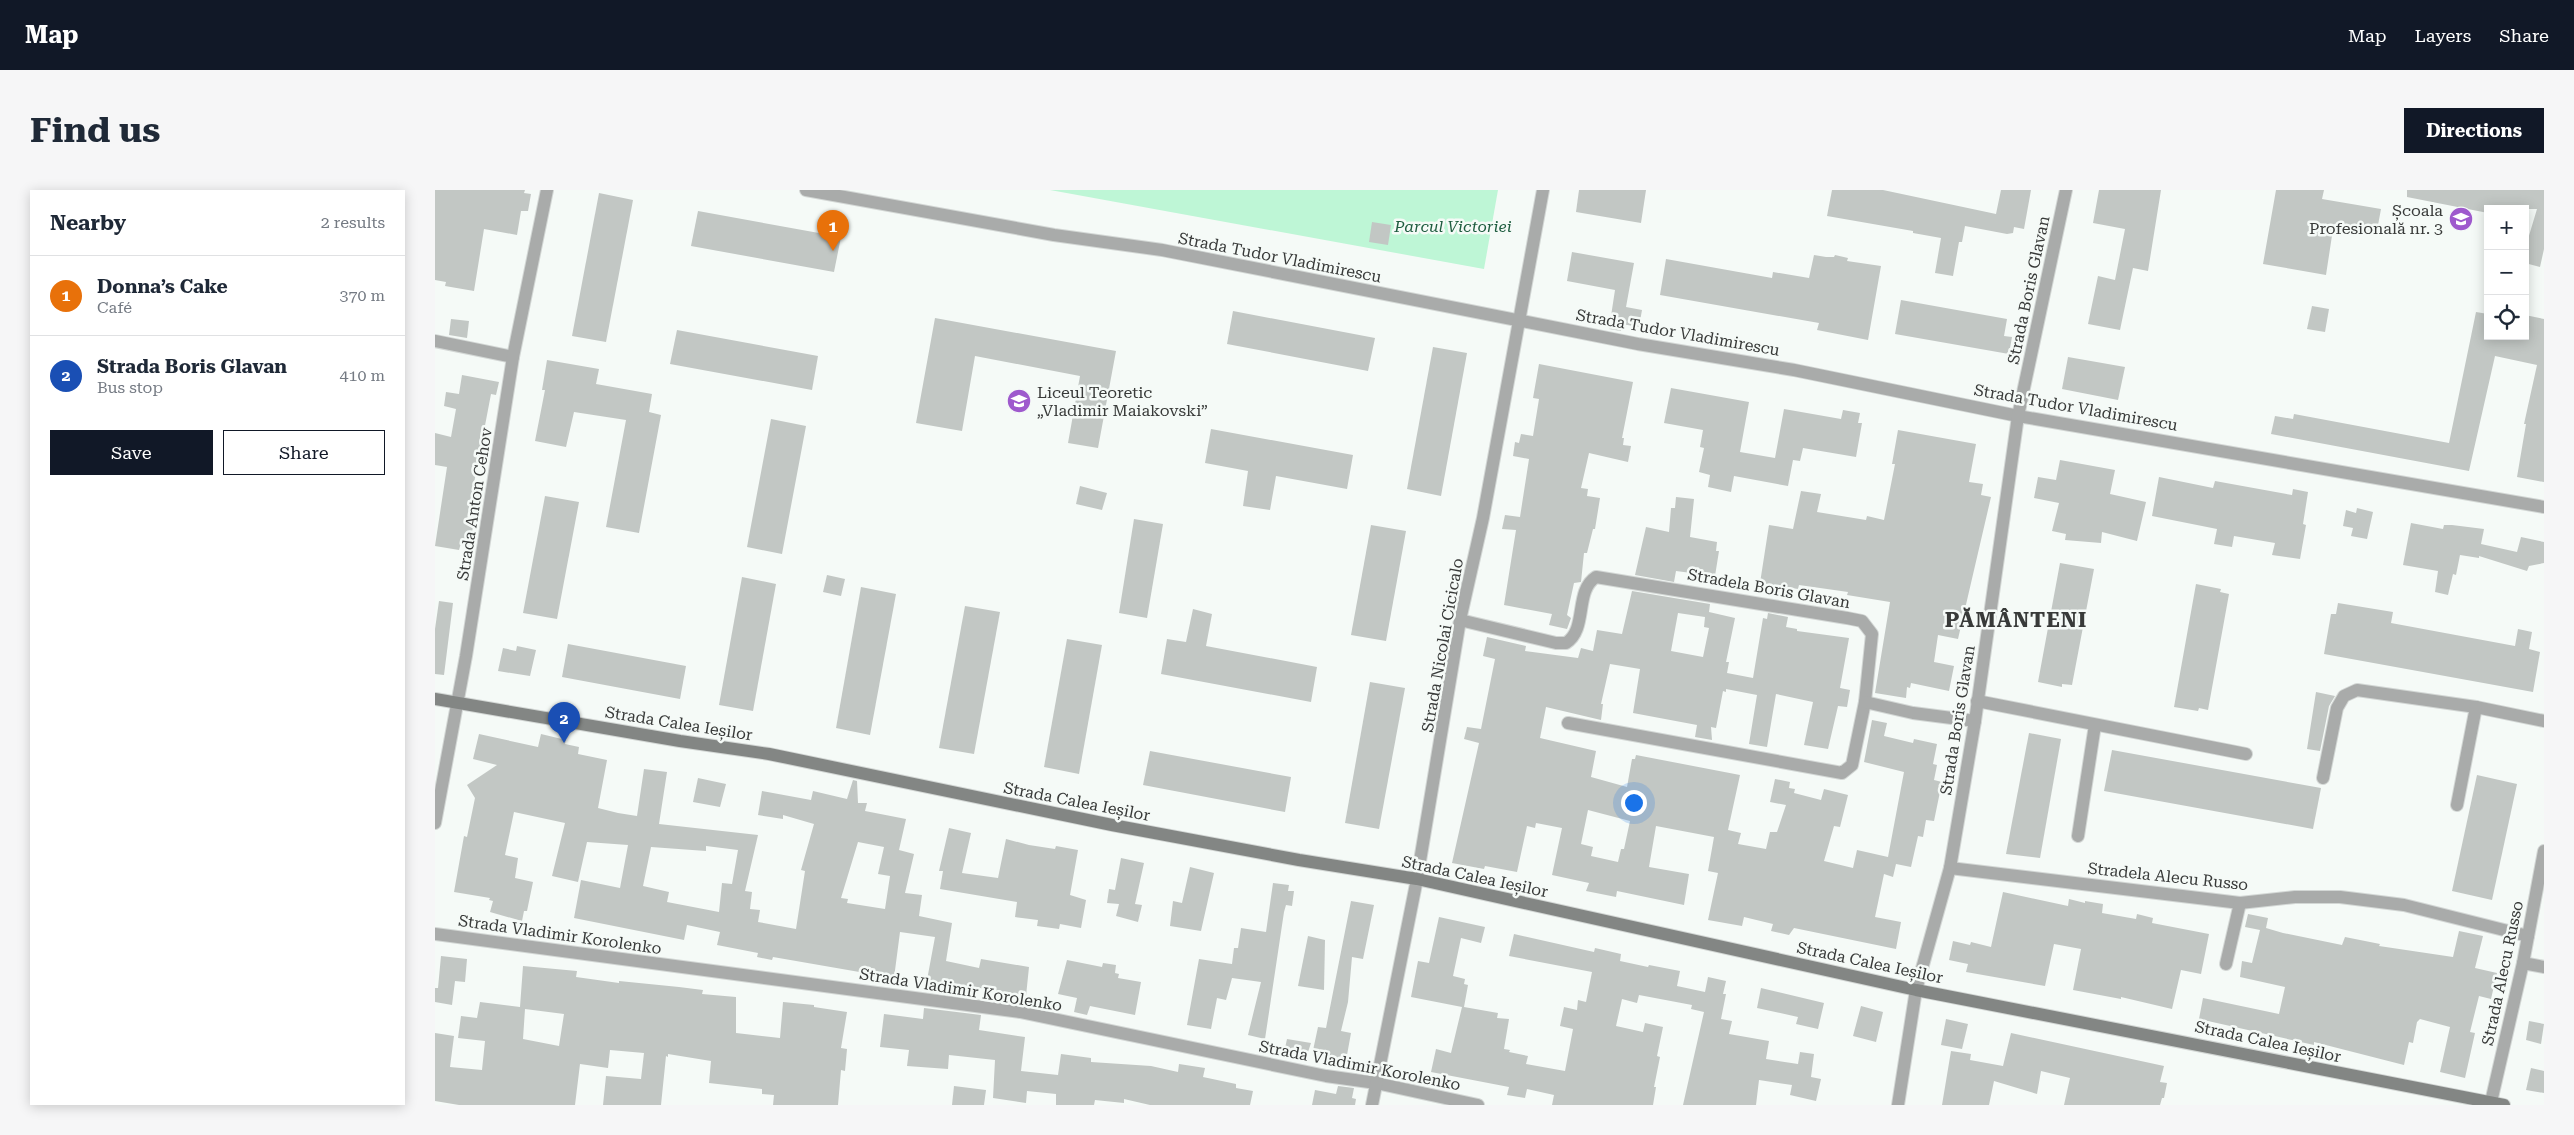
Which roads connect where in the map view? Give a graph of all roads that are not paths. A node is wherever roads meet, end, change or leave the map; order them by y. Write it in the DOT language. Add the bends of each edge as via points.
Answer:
graph roads {
  1 [pos="547,190"];
  2 [pos="806,190"];
  3 [pos="1543,190"];
  4 [pos="2066,190"];
  5 [pos="1519,320"];
  6 [pos="435,342"];
  7 [pos="513,357"];
  8 [pos="2018,416"];
  9 [pos="2544,507"];
  10 [pos="1459,620"];
  11 [pos="435,699"];
  12 [pos="1977,701"];
  13 [pos="1865,702"];
  14 [pos="458,704"];
  15 [pos="2476,707"];
  16 [pos="1975,721"];
  17 [pos="2544,721"];
  18 [pos="1568,724"];
  19 [pos="2095,725"];
  20 [pos="2246,754"];
  21 [pos="2323,778"];
  22 [pos="2457,805"];
  23 [pos="435,823"];
  24 [pos="2078,836"];
  25 [pos="2544,850"];
  26 [pos="1950,868"];
  27 [pos="1417,879"];
  28 [pos="2240,903"];
  29 [pos="435,934"];
  30 [pos="2528,936"];
  31 [pos="2523,963"];
  32 [pos="2226,964"];
  33 [pos="2544,967"];
  34 [pos="1916,990"];
  35 [pos="1376,1083"];
  36 [pos="2491,1102"];
  37 [pos="1372,1105"];
  38 [pos="1478,1105"];
  39 [pos="1898,1105"];
  40 [pos="2504,1105"];
  1 -- 7 [label="street, Strada Anton Cehov"];
  2 -- 5 [label="street, Strada Tudor Vladimirescu" via="1054,235 1162,250"];
  3 -- 5 [label="street, Strada Nicolai Cicicalo"];
  4 -- 8 [label="street, Strada Boris Glavan"];
  5 -- 8 [label="street, Strada Tudor Vladimirescu" via="1794,370"];
  5 -- 10 [label="street, Strada Nicolai Cicicalo" via="1483,518"];
  6 -- 7 [label="street"];
  7 -- 14 [label="street, Strada Anton Cehov"];
  8 -- 9 [label="street, Strada Tudor Vladimirescu"];
  8 -- 12 [label="street, Strada Boris Glavan"];
  10 -- 13 [label="street, Stradela Boris Glavan" via="1556,643 1566,642 1575,633 1585,588 1596,576 1862,621 1872,634"];
  10 -- 27 [label="street, Strada Nicolai Cicicalo"];
  11 -- 14 [label="street, Strada Calea Ieșilor"];
  12 -- 16 [label="street, Strada Boris Glavan"];
  12 -- 19 [label="street"];
  13 -- 16 [label="street" via="1913,714"];
  13 -- 18 [label="street, Stradela Boris Glavan" via="1853,765 1842,773"];
  14 -- 23 [label="street, Strada Anton Cehov"];
  14 -- 27 [label="street, Strada Calea Ieșilor" via="769,754 1112,825"];
  15 -- 17 [label="street"];
  15 -- 21 [label="street" via="2357,690 2344,696 2337,708"];
  15 -- 22 [label="street"];
  16 -- 26 [label="street, Strada Boris Glavan"];
  19 -- 20 [label="street"];
  19 -- 24 [label="street"];
  25 -- 30 [label="street, Strada Alecu Russo"];
  26 -- 28 [label="street, Stradela Alecu Russo"];
  26 -- 34 [label="street, Strada Boris Glavan"];
  27 -- 34 [label="street, Strada Calea Ieșilor"];
  27 -- 35 [label="street, Strada Nicolai Cicicalo"];
  28 -- 30 [label="street, Stradela Alecu Russo" via="2295,897 2340,897 2404,905"];
  28 -- 32 [label="street"];
  29 -- 35 [label="street, Strada Vladimir Korolenko" via="1020,1012 1325,1076"];
  30 -- 31 [label="street, Strada Alecu Russo"];
  31 -- 33 [label="street"];
  31 -- 36 [label="street, Strada Alecu Russo"];
  34 -- 36 [label="street, Strada Calea Ieșilor"];
  34 -- 39 [label="street, Strada Boris Glavan"];
  35 -- 37 [label="street, Strada Nicolai Cicicalo"];
  35 -- 38 [label="street, Strada Vladimir Korolenko"];
  36 -- 40 [label="street, Strada Calea Ieșilor"];
}
